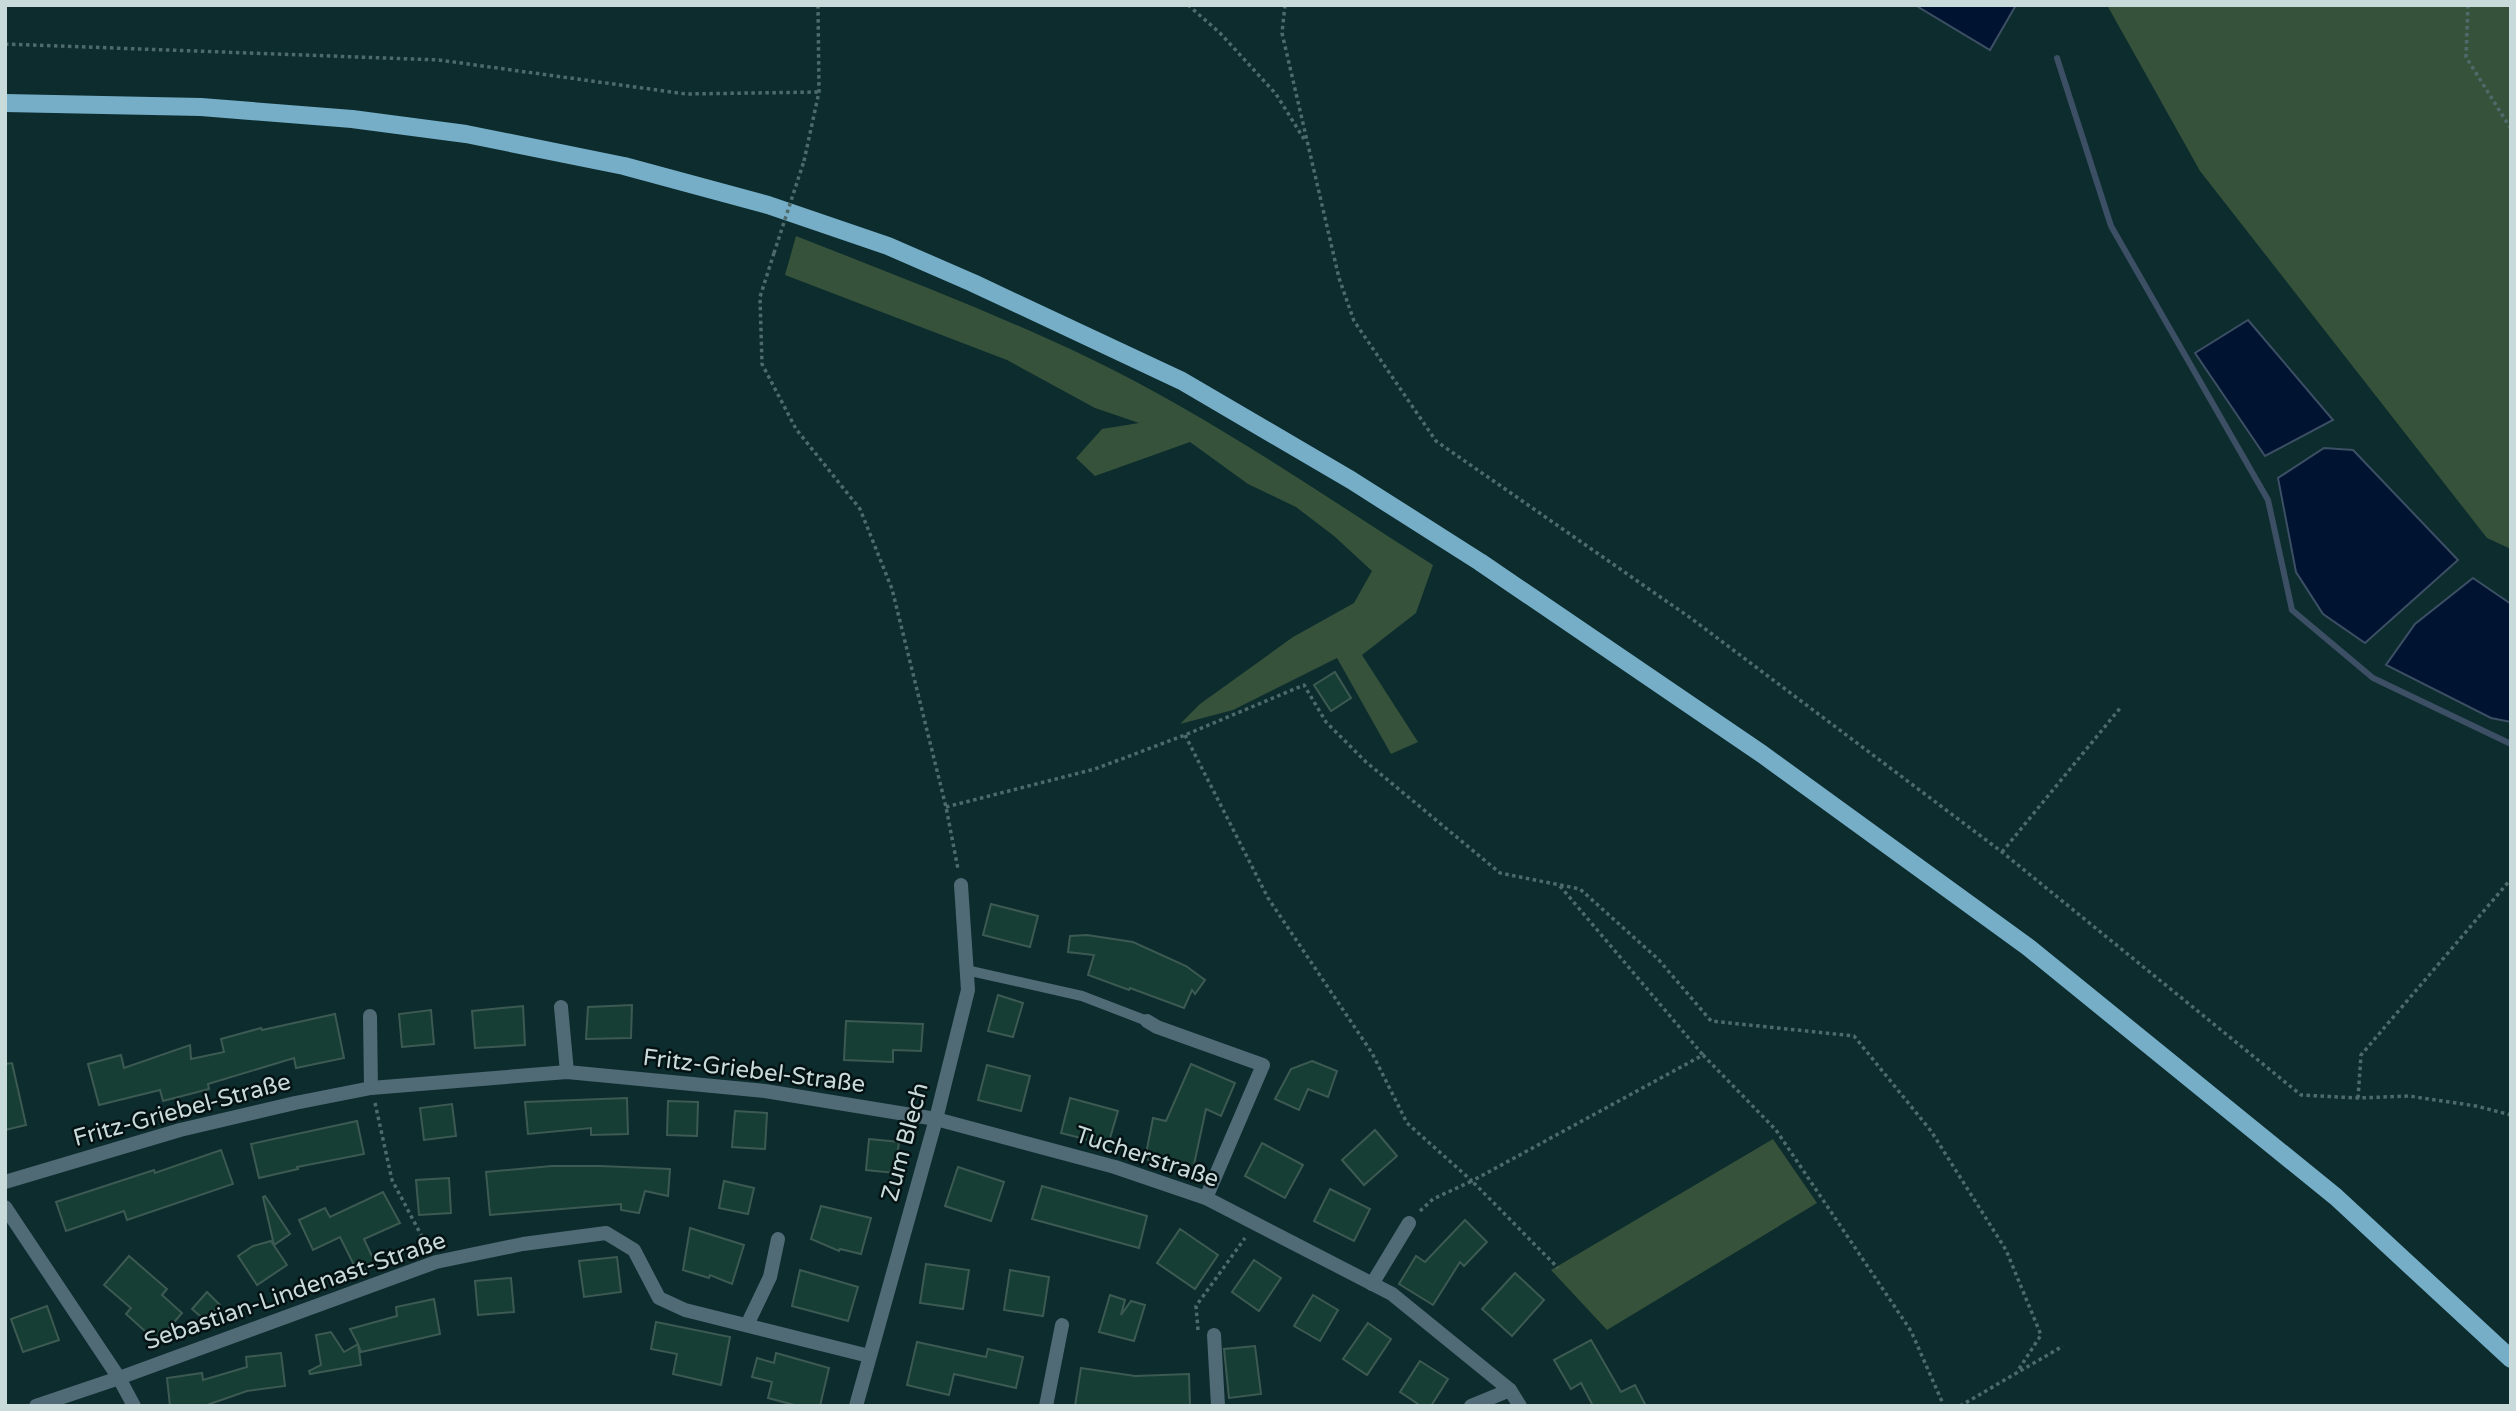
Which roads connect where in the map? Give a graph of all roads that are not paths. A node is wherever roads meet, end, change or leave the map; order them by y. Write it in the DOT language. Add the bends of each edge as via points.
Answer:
graph roads {
  1 [pos="5,103"];
  2 [pos="961,885"];
  3 [pos="966,970"];
  4 [pos="561,1007"];
  5 [pos="370,1016"];
  6 [pos="1147,1021"];
  7 [pos="567,1072"];
  8 [pos="371,1088"];
  9 [pos="936,1119"];
  10 [pos="5,1182"];
  11 [pos="1206,1198"];
  12 [pos="5,1207"];
  13 [pos="1409,1223"];
  14 [pos="778,1239"];
  15 [pos="1372,1283"];
  16 [pos="747,1325"];
  17 [pos="1062,1325"];
  18 [pos="1214,1335"];
  19 [pos="869,1356"];
  20 [pos="2511,1359"];
  21 [pos="119,1378"];
  22 [pos="1510,1390"];
  23 [pos="856,1405"];
  24 [pos="36,1406"];
  25 [pos="134,1406"];
  26 [pos="862,1406"];
  27 [pos="1046,1406"];
  28 [pos="1218,1406"];
  29 [pos="1471,1406"];
  30 [pos="1520,1406"];
  1 -- 20 [label="main road" via="201,107 352,119 466,134 624,166 768,205 888,246 1182,381 1479,562 1762,754 2028,947 2336,1197"];
  2 -- 3 [label="street, Zum Blech"];
  3 -- 6 [label="lane" via="1082,996"];
  3 -- 9 [label="street, Zum Blech" via="968,990"];
  4 -- 7 [label="street"];
  5 -- 8 [label="street"];
  6 -- 11 [label="street" via="1263,1065"];
  7 -- 8 [label="street, Fritz-Griebel-Straße"];
  7 -- 9 [label="street, Fritz-Griebel-Straße" via="765,1091"];
  8 -- 10 [label="street, Fritz-Griebel-Straße" via="180,1130"];
  9 -- 11 [label="street, Tucherstraße" via="1115,1167"];
  9 -- 19 [label="street, Zum Blech"];
  11 -- 15 [label="street, Tucherstraße"];
  12 -- 21 [label="street"];
  13 -- 15 [label="street"];
  14 -- 16 [label="street" via="770,1277"];
  15 -- 22 [label="street, Tucherstraße" via="1392,1294"];
  16 -- 19 [label="street, Sebastian-Lindenast-Straße"];
  16 -- 21 [label="street, Sebastian-Lindenast-Straße" via="685,1310 659,1298 634,1250 606,1233 436,1262"];
  17 -- 27 [label="street"];
  18 -- 28 [label="street"];
  19 -- 23 [label="street, Zum Blech"];
  21 -- 24 [label="street, Sebastian-Lindenast-Straße"];
  21 -- 25 [label="street"];
  22 -- 29 [label="street"];
  22 -- 30 [label="street, Tucherstraße"];
  23 -- 26 [label="street"];
}
